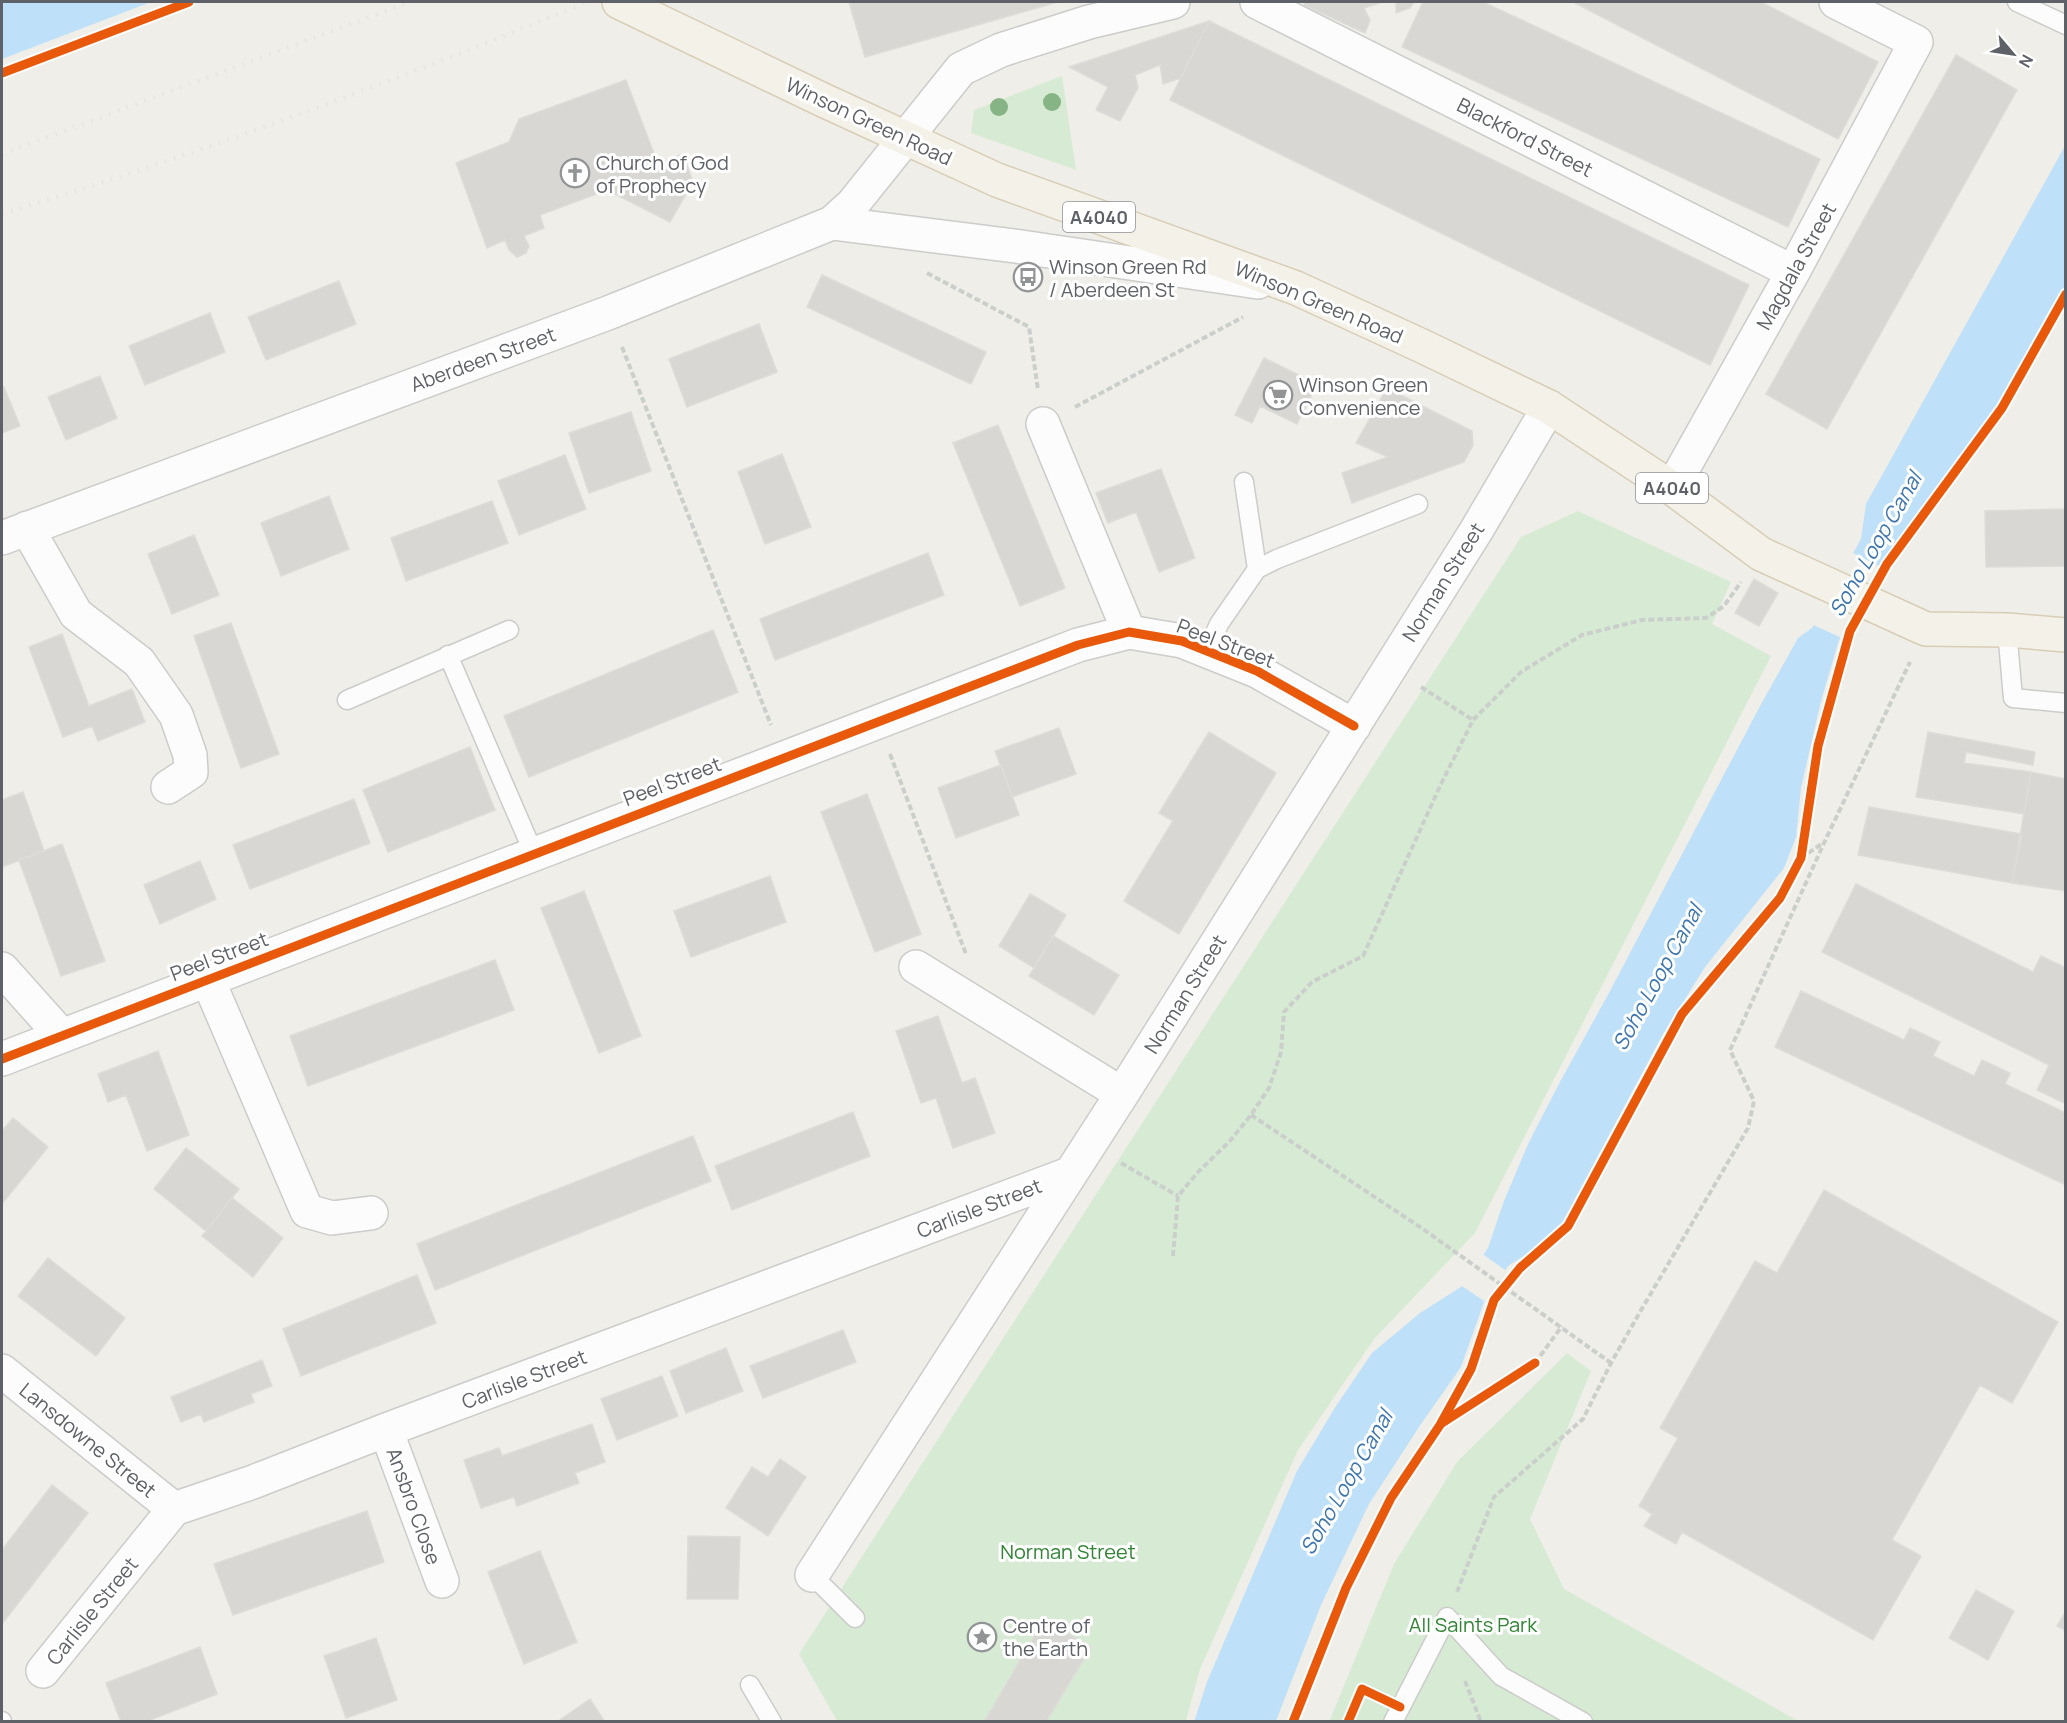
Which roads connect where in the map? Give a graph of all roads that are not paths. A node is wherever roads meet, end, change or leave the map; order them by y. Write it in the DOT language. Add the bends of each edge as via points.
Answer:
graph roads {
  1 [pos="619,2"];
  2 [pos="1173,2"];
  3 [pos="1257,2"];
  4 [pos="1836,2"];
  5 [pos="2017,2"];
  6 [pos="1877,11"];
  7 [pos="2066,25"];
  8 [pos="905,138"];
  9 [pos="832,223"];
  10 [pos="1793,272"];
  11 [pos="1296,288"];
  12 [pos="1549,407"];
  13 [pos="1043,424"];
  14 [pos="1244,482"];
  15 [pos="1672,488"];
  16 [pos="1418,504"];
  17 [pos="14,533"];
  18 [pos="1257,569"];
  19 [pos="509,630"];
  20 [pos="2007,630"];
  21 [pos="1129,632"];
  22 [pos="2066,635"];
  23 [pos="1207,651"];
  24 [pos="448,656"];
  25 [pos="347,700"];
  26 [pos="2066,703"];
  27 [pos="1354,726"];
  28 [pos="168,787"];
  29 [pos="534,854"];
  30 [pos="916,967"];
  31 [pos="2,969"];
  32 [pos="208,980"];
  33 [pos="62,1036"];
  34 [pos="2,1059"];
  35 [pos="1122,1094"];
  36 [pos="1068,1174"];
  37 [pos="371,1213"];
  38 [pos="2,1371"];
  39 [pos="386,1430"];
  40 [pos="174,1509"];
  41 [pos="812,1575"];
  42 [pos="442,1581"];
  43 [pos="855,1618"];
  44 [pos="43,1671"];
  45 [pos="750,1685"];
  46 [pos="772,1722"];
  47 [pos="1393,1722"];
  48 [pos="1583,1722"];
  1 -- 8 [label="main road, Winson Green Road / A4040"];
  2 -- 8 [label="street, Aberdeen Street" via="1089,22 1001,50 962,69"];
  3 -- 10 [label="street, Blackford Street"];
  4 -- 6 [label="street"];
  5 -- 7 [label="lane"];
  6 -- 10 [label="street, Magdala Street" via="1916,42"];
  8 -- 9 [label="street, Aberdeen Street" via="852,205"];
  8 -- 11 [label="main road, Winson Green Road / A4040" via="997,180"];
  9 -- 11 [label="street" via="1004,244"];
  9 -- 17 [label="street, Aberdeen Street" via="608,313"];
  10 -- 15 [label="street, Magdala Street"];
  11 -- 12 [label="main road, Winson Green Road / A4040"];
  12 -- 15 [label="main road, Winson Green Road / A4040"];
  12 -- 27 [label="street, Norman Street"];
  13 -- 21 [label="street"];
  14 -- 18 [label="lane"];
  15 -- 20 [label="main road, Winson Green Road / A4040" via="1761,554 1921,627"];
  16 -- 18 [label="lane"];
  17 -- 28 [label="street, Aberdeen Street" via="76,614 139,662 176,715 190,755 191,772"];
  18 -- 23 [label="lane" via="1219,624"];
  19 -- 24 [label="lane"];
  20 -- 22 [label="main road, A4040"];
  20 -- 26 [label="lane" via="2013,698"];
  21 -- 23 [label="street, Peel Street" via="1182,641"];
  21 -- 29 [label="street, Peel Street" via="1078,645"];
  23 -- 27 [label="street, Peel Street" via="1257,671"];
  24 -- 25 [label="lane"];
  24 -- 29 [label="lane"];
  27 -- 35 [label="street, Norman Street"];
  29 -- 32 [label="street, Peel Street"];
  30 -- 35 [label="street"];
  31 -- 33 [label="street"];
  32 -- 33 [label="street, Peel Street"];
  32 -- 37 [label="street, Peel Street" via="307,1211 332,1218"];
  33 -- 34 [label="street, Peel Street"];
  35 -- 36 [label="street, Norman Street"];
  36 -- 39 [label="street, Carlisle Street"];
  36 -- 41 [label="street, Norman Street"];
  38 -- 40 [label="street, Lansdowne Street"];
  39 -- 40 [label="street, Carlisle Street"];
  39 -- 42 [label="street, Ansbro Close"];
  40 -- 44 [label="street, Carlisle Street"];
  41 -- 43 [label="lane"];
  45 -- 46 [label="lane"];
  47 -- 48 [label="lane" via="1447,1617 1501,1676"];
}
